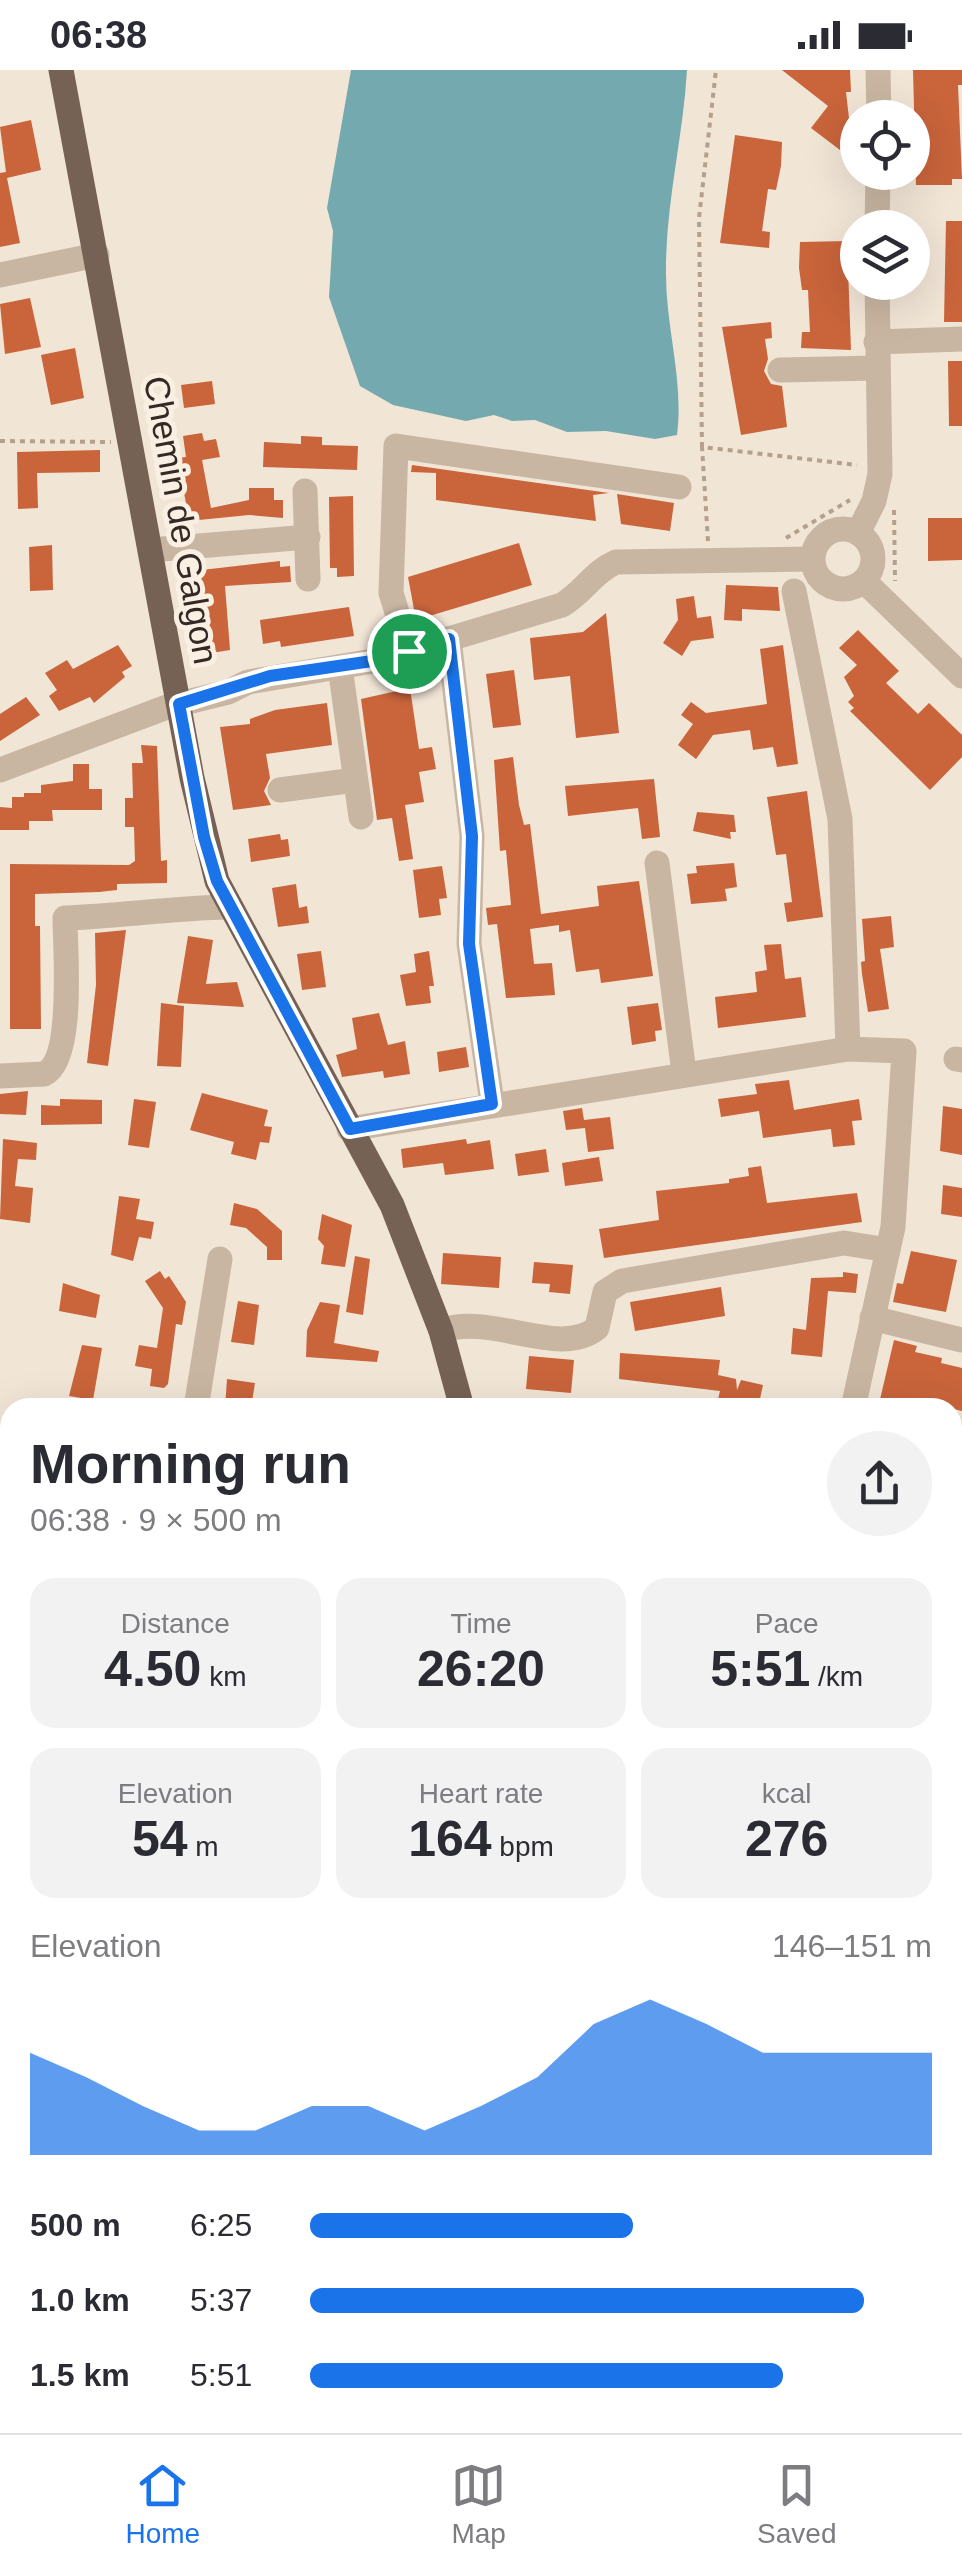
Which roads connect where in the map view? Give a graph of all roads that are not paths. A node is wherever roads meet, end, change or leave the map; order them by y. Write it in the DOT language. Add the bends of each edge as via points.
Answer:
graph roads {
  1 [pos="61,70"];
  2 [pos="878,70"];
  3 [pos="879,100"];
  4 [pos="98,256"];
  5 [pos="0,275"];
  6 [pos="877,300"];
  7 [pos="962,339"];
  8 [pos="876,342"];
  9 [pos="877,368"];
  10 [pos="780,370"];
  11 [pos="680,487"];
  12 [pos="306,490"];
  13 [pos="858,532"];
  14 [pos="308,538"];
  15 [pos="150,550"];
  16 [pos="812,559"];
  17 [pos="308,580"];
  18 [pos="864,581"];
  19 [pos="794,591"];
  20 [pos="449,639"];
  21 [pos="409,651"];
  22 [pos="340,667"];
  23 [pos="962,676"];
  24 [pos="179,704"];
  25 [pos="0,770"];
  26 [pos="356,780"];
  27 [pos="280,790"];
  28 [pos="360,817"];
  29 [pos="657,863"];
  30 [pos="228,907"];
  31 [pos="848,1049"];
  32 [pos="684,1073"];
  33 [pos="0,1076"];
  34 [pos="492,1104"];
  35 [pos="350,1129"];
  36 [pos="888,1250"];
  37 [pos="220,1259"];
  38 [pos="872,1318"];
  39 [pos="440,1331"];
  40 [pos="960,1331"];
  41 [pos="198,1398"];
  42 [pos="459,1398"];
  43 [pos="855,1398"];
  1 -- 4 [label="main road, Chemin de Galgon"];
  2 -- 3 [label="street"];
  4 -- 5 [label="street"];
  4 -- 15 [label="main road, Chemin de Galgon"];
  6 -- 8 [label="street"];
  7 -- 8 [label="street"];
  8 -- 9 [label="street"];
  9 -- 10 [label="street"];
  9 -- 13 [label="street" via="887,484"];
  11 -- 21 [label="street" via="396,446 390,593"];
  12 -- 14 [label="street"];
  13 -- 16 [label="street" via="828,532"];
  13 -- 18 [label="street" via="873,556"];
  14 -- 15 [label="street"];
  14 -- 17 [label="street"];
  15 -- 24 [label="main road, Chemin de Galgon"];
  16 -- 18 [label="street" via="826,585 846,590"];
  16 -- 20 [label="street" via="616,562 562,605"];
  18 -- 23 [label="street"];
  19 -- 31 [label="street" via="840,819"];
  20 -- 21 [label="street"];
  20 -- 34 [label="street" via="472,836 469,944"];
  21 -- 22 [label="street"];
  22 -- 24 [label="street" via="270,676"];
  22 -- 26 [label="street"];
  24 -- 25 [label="street"];
  24 -- 30 [label="main road, Chemin de Galgon" via="204,837"];
  26 -- 27 [label="street"];
  26 -- 28 [label="street"];
  29 -- 32 [label="street"];
  30 -- 33 [label="street" via="65,918 66,1010 58,1061 44,1074"];
  30 -- 35 [label="main road, Chemin de Galgon"];
  31 -- 32 [label="street"];
  31 -- 36 [label="street" via="904,1051"];
  32 -- 34 [label="street"];
  34 -- 35 [label="street"];
  35 -- 39 [label="main road, Chemin de Galgon" via="392,1205"];
  36 -- 38 [label="street"];
  36 -- 39 [label="street" via="844,1243 622,1281 604,1292 597,1328 578,1338 486,1324"];
  37 -- 41 [label="street"];
  38 -- 40 [label="street"];
  38 -- 43 [label="street"];
  39 -- 42 [label="main road, Chemin de Galgon"];
}
